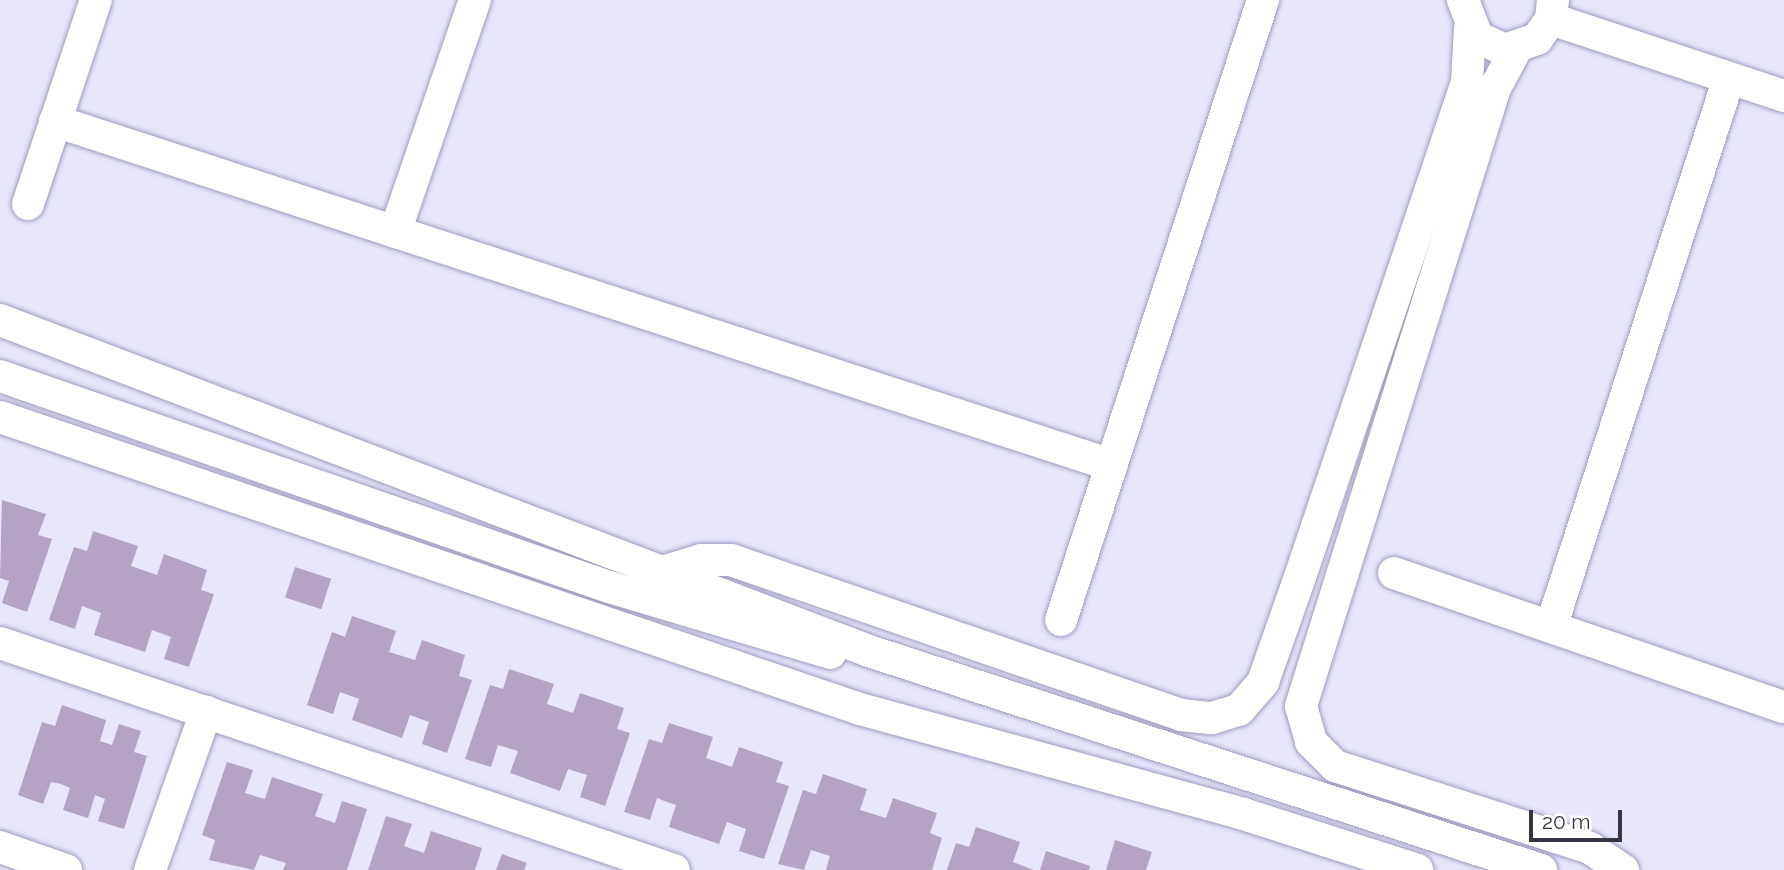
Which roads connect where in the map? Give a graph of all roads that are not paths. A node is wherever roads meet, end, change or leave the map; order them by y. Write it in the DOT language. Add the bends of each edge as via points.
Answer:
graph roads {
  1 [pos="96,0"];
  2 [pos="475,0"];
  3 [pos="1263,0"];
  4 [pos="1437,0"];
  5 [pos="1552,10"];
  6 [pos="1467,18"];
  7 [pos="1516,49"];
  8 [pos="1729,78"];
  9 [pos="1784,96"];
  10 [pos="55,121"];
  11 [pos="28,204"];
  12 [pos="395,232"];
  13 [pos="0,320"];
  14 [pos="0,376"];
  15 [pos="0,417"];
  16 [pos="1111,465"];
  17 [pos="662,572"];
  18 [pos="1394,573"];
  19 [pos="1299,580"];
  20 [pos="1337,592"];
  21 [pos="1061,620"];
  22 [pos="1552,624"];
  23 [pos="0,643"];
  24 [pos="869,651"];
  25 [pos="1784,706"];
  26 [pos="206,712"];
  27 [pos="0,847"];
  28 [pos="1378,863"];
  29 [pos="66,870"];
  30 [pos="150,870"];
  31 [pos="674,870"];
  32 [pos="1417,870"];
  33 [pos="1541,870"];
  34 [pos="1623,870"];
  1 -- 10 [label="street"];
  2 -- 12 [label="street"];
  3 -- 16 [label="street"];
  4 -- 6 [label="street"];
  5 -- 7 [label="street" via="1537,39"];
  5 -- 8 [label="street"];
  6 -- 7 [label="street" via="1495,48"];
  6 -- 19 [label="street" via="1467,82"];
  7 -- 20 [label="street" via="1495,88"];
  8 -- 9 [label="street"];
  8 -- 22 [label="street"];
  10 -- 11 [label="street"];
  10 -- 12 [label="street"];
  12 -- 16 [label="street"];
  13 -- 17 [label="street"];
  14 -- 24 [label="street" via="672,607 815,652"];
  15 -- 28 [label="street" via="860,709"];
  16 -- 21 [label="street"];
  17 -- 19 [label="street" via="701,560 746,564 1181,715 1212,718 1238,710 1258,691"];
  17 -- 24 [label="street"];
  18 -- 22 [label="street"];
  19 -- 20 [label="street"];
  20 -- 34 [label="street" via="1301,706 1311,742 1323,756 1347,772 1590,848"];
  22 -- 25 [label="street"];
  23 -- 26 [label="street"];
  24 -- 33 [label="street"];
  26 -- 30 [label="street"];
  26 -- 31 [label="street"];
  27 -- 29 [label="street"];
  28 -- 32 [label="street"];
}
